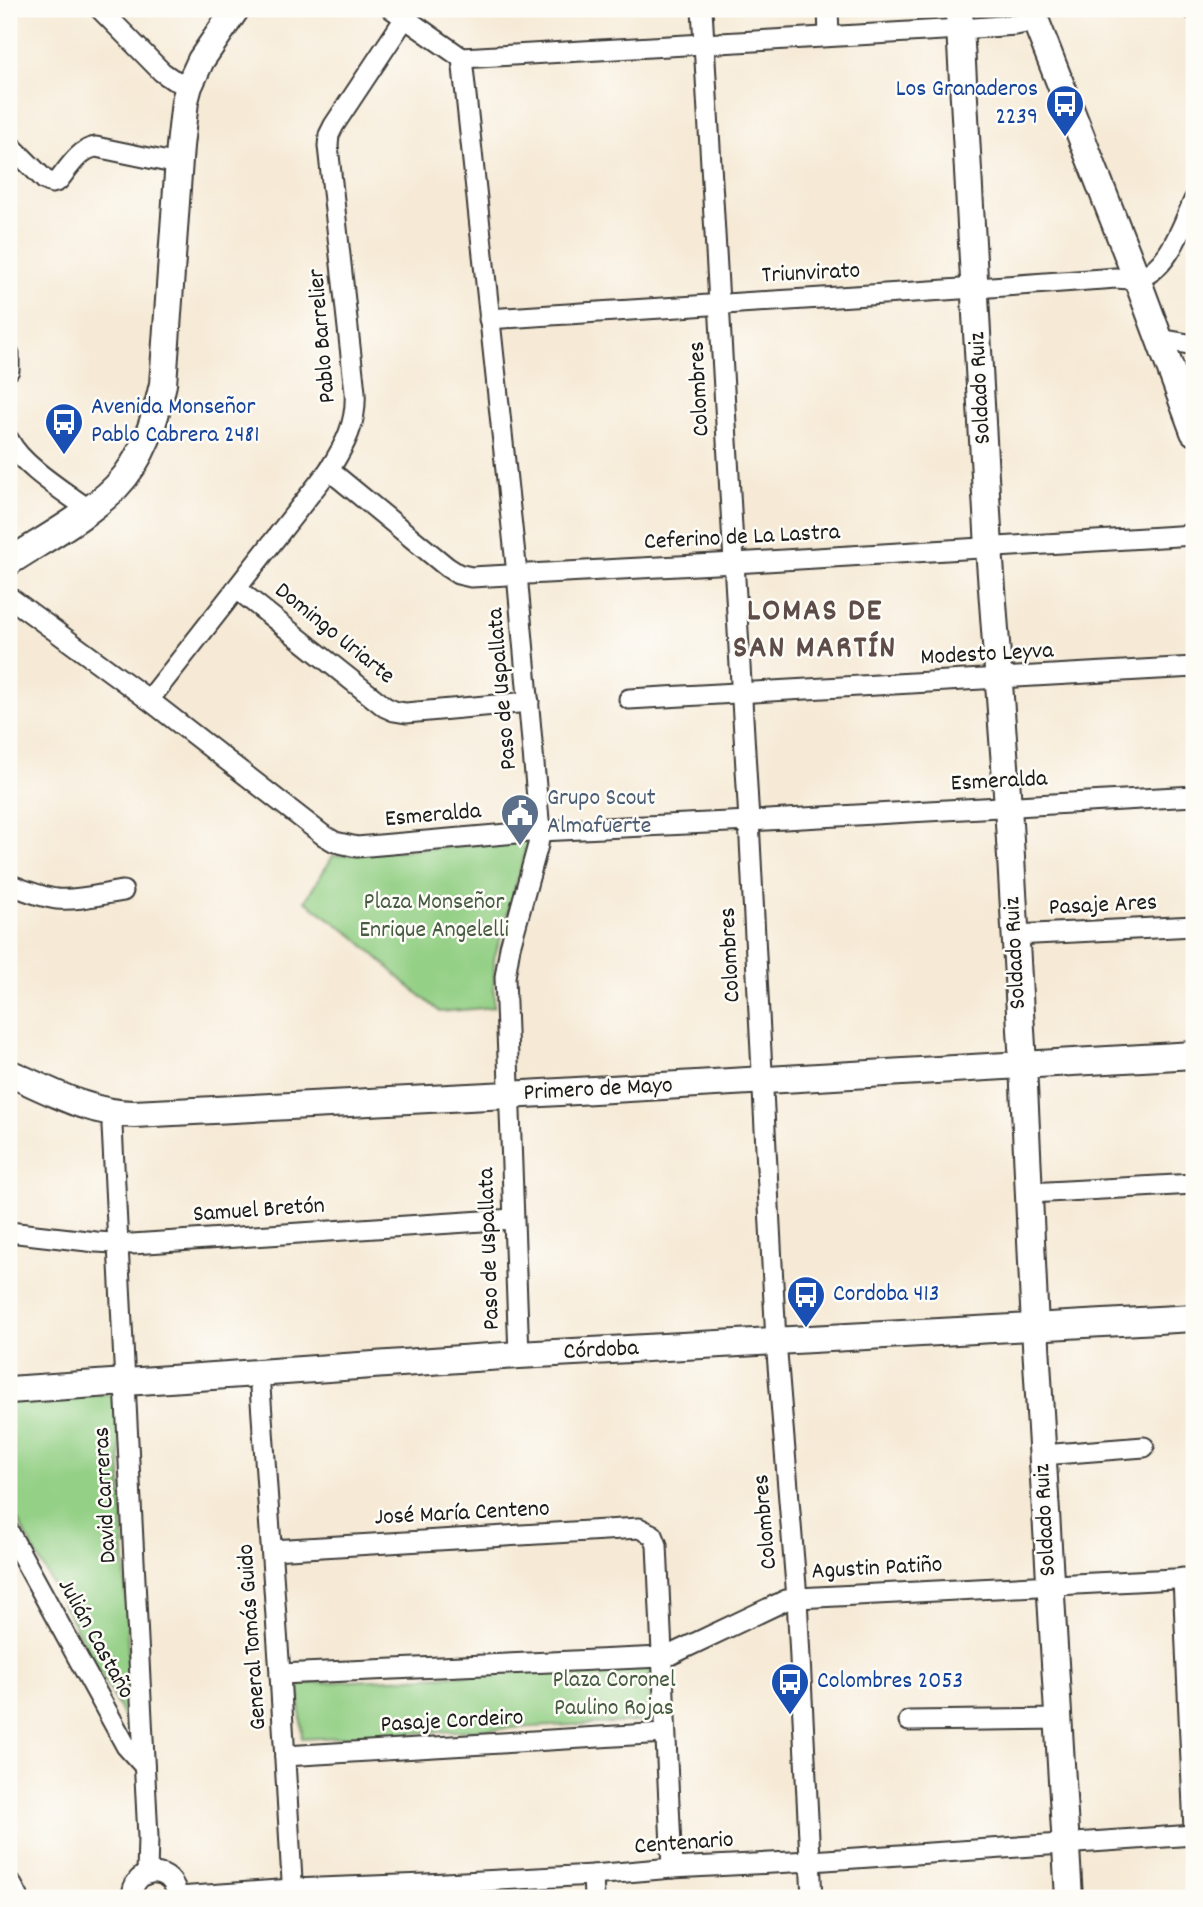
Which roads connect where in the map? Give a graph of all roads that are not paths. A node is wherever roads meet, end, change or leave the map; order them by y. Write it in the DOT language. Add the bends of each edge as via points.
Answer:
graph roads {
  1 [pos="100,9"];
  2 [pos="236,9"];
  3 [pos="702,9"];
  4 [pos="828,9"];
  5 [pos="403,12"];
  6 [pos="1034,15"];
  7 [pos="960,19"];
  8 [pos="829,36"];
  9 [pos="705,44"];
  10 [pos="462,58"];
  11 [pos="189,86"];
  12 [pos="9,144"];
  13 [pos="178,164"];
  14 [pos="1194,200"];
  15 [pos="1137,279"];
  16 [pos="975,289"];
  17 [pos="720,303"];
  18 [pos="489,320"];
  19 [pos="1160,339"];
  20 [pos="1194,345"];
  21 [pos="9,354"];
  22 [pos="9,370"];
  23 [pos="1194,432"];
  24 [pos="9,440"];
  25 [pos="329,470"];
  26 [pos="88,509"];
  27 [pos="1194,535"];
  28 [pos="989,548"];
  29 [pos="9,562"];
  30 [pos="734,563"];
  31 [pos="517,574"];
  32 [pos="237,589"];
  33 [pos="9,597"];
  34 [pos="1194,667"];
  35 [pos="999,679"];
  36 [pos="741,692"];
  37 [pos="629,699"];
  38 [pos="149,700"];
  39 [pos="529,702"];
  40 [pos="1194,796"];
  41 [pos="1007,806"];
  42 [pos="749,821"];
  43 [pos="540,831"];
  44 [pos="9,884"];
  45 [pos="123,891"];
  46 [pos="1194,926"];
  47 [pos="1015,935"];
  48 [pos="1194,1055"];
  49 [pos="1023,1064"];
  50 [pos="9,1073"];
  51 [pos="762,1080"];
  52 [pos="508,1095"];
  53 [pos="115,1114"];
  54 [pos="1194,1184"];
  55 [pos="1030,1194"];
  56 [pos="513,1219"];
  57 [pos="9,1232"];
  58 [pos="117,1243"];
  59 [pos="1194,1318"];
  60 [pos="1035,1328"];
  61 [pos="776,1341"];
  62 [pos="519,1355"];
  63 [pos="259,1373"];
  64 [pos="125,1382"];
  65 [pos="9,1391"];
  66 [pos="1143,1447"];
  67 [pos="1042,1454"];
  68 [pos="9,1532"];
  69 [pos="272,1549"];
  70 [pos="1189,1578"];
  71 [pos="1050,1585"];
  72 [pos="797,1598"];
  73 [pos="662,1657"];
  74 [pos="280,1674"];
  75 [pos="1059,1719"];
  76 [pos="909,1721"];
  77 [pos="665,1733"];
  78 [pos="285,1756"];
  79 [pos="144,1766"];
  80 [pos="1194,1830"];
  81 [pos="1194,1835"];
  82 [pos="1066,1844"];
  83 [pos="810,1861"];
  84 [pos="673,1868"];
  85 [pos="147,1874"];
  86 [pos="593,1875"];
  87 [pos="9,1887"];
  88 [pos="427,1891"];
  89 [pos="292,1894"];
  90 [pos="177,1897"];
  91 [pos="15,1898"];
  92 [pos="132,1898"];
  93 [pos="594,1898"];
  94 [pos="812,1898"];
  95 [pos="1069,1898"];
  1 -- 11 [label="street" via="162,72"];
  2 -- 11 [label="main road"];
  3 -- 9 [label="street, Colombres"];
  4 -- 8 [label="street"];
  5 -- 10 [label="street"];
  5 -- 25 [label="street, Pablo Barrelier" via="329,135 356,406 351,433"];
  6 -- 7 [label="street" via="1016,25"];
  6 -- 15 [label="main road"];
  7 -- 8 [label="street"];
  7 -- 16 [label="main road, Soldado Ruiz"];
  8 -- 9 [label="street"];
  9 -- 10 [label="street"];
  9 -- 17 [label="street, Colombres"];
  10 -- 18 [label="street, Paso de Uspallata"];
  11 -- 13 [label="main road"];
  12 -- 13 [label="street" via="52,183 89,148"];
  13 -- 26 [label="main road" via="165,364 156,411 145,444 125,476"];
  14 -- 15 [label="street" via="1166,258"];
  15 -- 16 [label="street, Triunvirato"];
  15 -- 19 [label="main road"];
  16 -- 17 [label="street, Triunvirato"];
  16 -- 28 [label="main road, Soldado Ruiz"];
  17 -- 18 [label="street, Triunvirato"];
  17 -- 30 [label="street, Colombres"];
  18 -- 31 [label="street, Paso de Uspallata"];
  19 -- 20 [label="street"];
  19 -- 23 [label="main road"];
  21 -- 22 [label="street"];
  24 -- 26 [label="street" via="24,461"];
  25 -- 31 [label="street, Ceferino de La Lastra" via="458,574"];
  25 -- 32 [label="street, Pablo Barrelier"];
  26 -- 29 [label="main road"];
  27 -- 28 [label="street, Ceferino de La Lastra"];
  28 -- 30 [label="street, Ceferino de La Lastra"];
  28 -- 35 [label="main road, Soldado Ruiz"];
  30 -- 31 [label="street, Ceferino de La Lastra"];
  30 -- 36 [label="street, Colombres"];
  31 -- 39 [label="street, Paso de Uspallata"];
  32 -- 38 [label="street, Pablo Barrelier"];
  32 -- 39 [label="street, Domingo Uriarte" via="394,711"];
  33 -- 38 [label="street, Esmeralda"];
  34 -- 35 [label="street, Modesto Leyva"];
  35 -- 36 [label="street, Modesto Leyva"];
  35 -- 41 [label="main road, Soldado Ruiz"];
  36 -- 37 [label="street, Modesto Leyva"];
  36 -- 42 [label="street, Colombres"];
  38 -- 43 [label="street, Esmeralda" via="323,835 346,846"];
  39 -- 43 [label="street, Paso de Uspallata"];
  40 -- 41 [label="street, Esmeralda"];
  41 -- 42 [label="street, Esmeralda"];
  41 -- 47 [label="main road, Soldado Ruiz"];
  42 -- 43 [label="street, Esmeralda"];
  42 -- 51 [label="street, Colombres"];
  43 -- 52 [label="street, Paso de Uspallata" via="506,962"];
  44 -- 45 [label="street" via="58,899"];
  46 -- 47 [label="street, Pasaje Ares"];
  47 -- 49 [label="main road, Soldado Ruiz"];
  48 -- 49 [label="main road, Primero de Mayo"];
  49 -- 51 [label="main road, Primero de Mayo"];
  49 -- 55 [label="main road, Soldado Ruiz"];
  50 -- 53 [label="main road, Primero de Mayo"];
  51 -- 52 [label="main road, Primero de Mayo"];
  51 -- 61 [label="street, Colombres"];
  52 -- 53 [label="main road, Primero de Mayo"];
  52 -- 56 [label="street, Paso de Uspallata"];
  53 -- 58 [label="street, David Carreras"];
  54 -- 55 [label="street"];
  55 -- 60 [label="main road, Soldado Ruiz"];
  56 -- 58 [label="street, Samuel Bretón"];
  56 -- 62 [label="street, Paso de Uspallata"];
  57 -- 58 [label="street, Samuel Bretón"];
  58 -- 64 [label="street, David Carreras"];
  59 -- 60 [label="main road, Córdoba"];
  60 -- 61 [label="main road, Córdoba"];
  60 -- 67 [label="main road, Soldado Ruiz"];
  61 -- 62 [label="main road, Córdoba"];
  61 -- 72 [label="street, Colombres"];
  62 -- 63 [label="main road, Córdoba"];
  63 -- 64 [label="main road, Córdoba"];
  63 -- 69 [label="street, General Tomás Guido"];
  64 -- 65 [label="main road, Córdoba"];
  64 -- 79 [label="street, David Carreras"];
  66 -- 67 [label="street"];
  67 -- 71 [label="main road, Soldado Ruiz"];
  68 -- 79 [label="street, Julián Castaño" via="126,1746"];
  69 -- 73 [label="street, José María Centeno" via="639,1528 653,1535 657,1545"];
  69 -- 74 [label="street, General Tomás Guido"];
  70 -- 71 [label="street, Agustin Patiño"];
  70 -- 80 [label="street"];
  71 -- 72 [label="street, Agustin Patiño"];
  71 -- 75 [label="main road, Soldado Ruiz"];
  72 -- 73 [label="street, Agustin Patiño"];
  72 -- 83 [label="street, Colombres"];
  73 -- 74 [label="street, Agustin Patiño"];
  73 -- 77 [label="street"];
  74 -- 78 [label="street, General Tomás Guido"];
  75 -- 76 [label="street"];
  75 -- 82 [label="main road, Soldado Ruiz"];
  77 -- 78 [label="street, Pasaje Cordeiro"];
  77 -- 84 [label="street"];
  78 -- 89 [label="street, General Tomás Guido"];
  79 -- 85 [label="street, David Carreras"];
  81 -- 82 [label="street, Centenario"];
  82 -- 83 [label="street, Centenario"];
  82 -- 95 [label="main road, Soldado Ruiz"];
  83 -- 84 [label="street, Centenario"];
  83 -- 94 [label="street, Colombres"];
  84 -- 86 [label="street, Centenario"];
  85 -- 90 [label="street" via="160,1873 171,1879"];
  85 -- 92 [label="street" via="136,1882"];
  86 -- 88 [label="street, Centenario"];
  86 -- 93 [label="street"];
  87 -- 91 [label="main road"];
  88 -- 89 [label="street, Centenario"];
  89 -- 90 [label="street, Centenario"];
}
